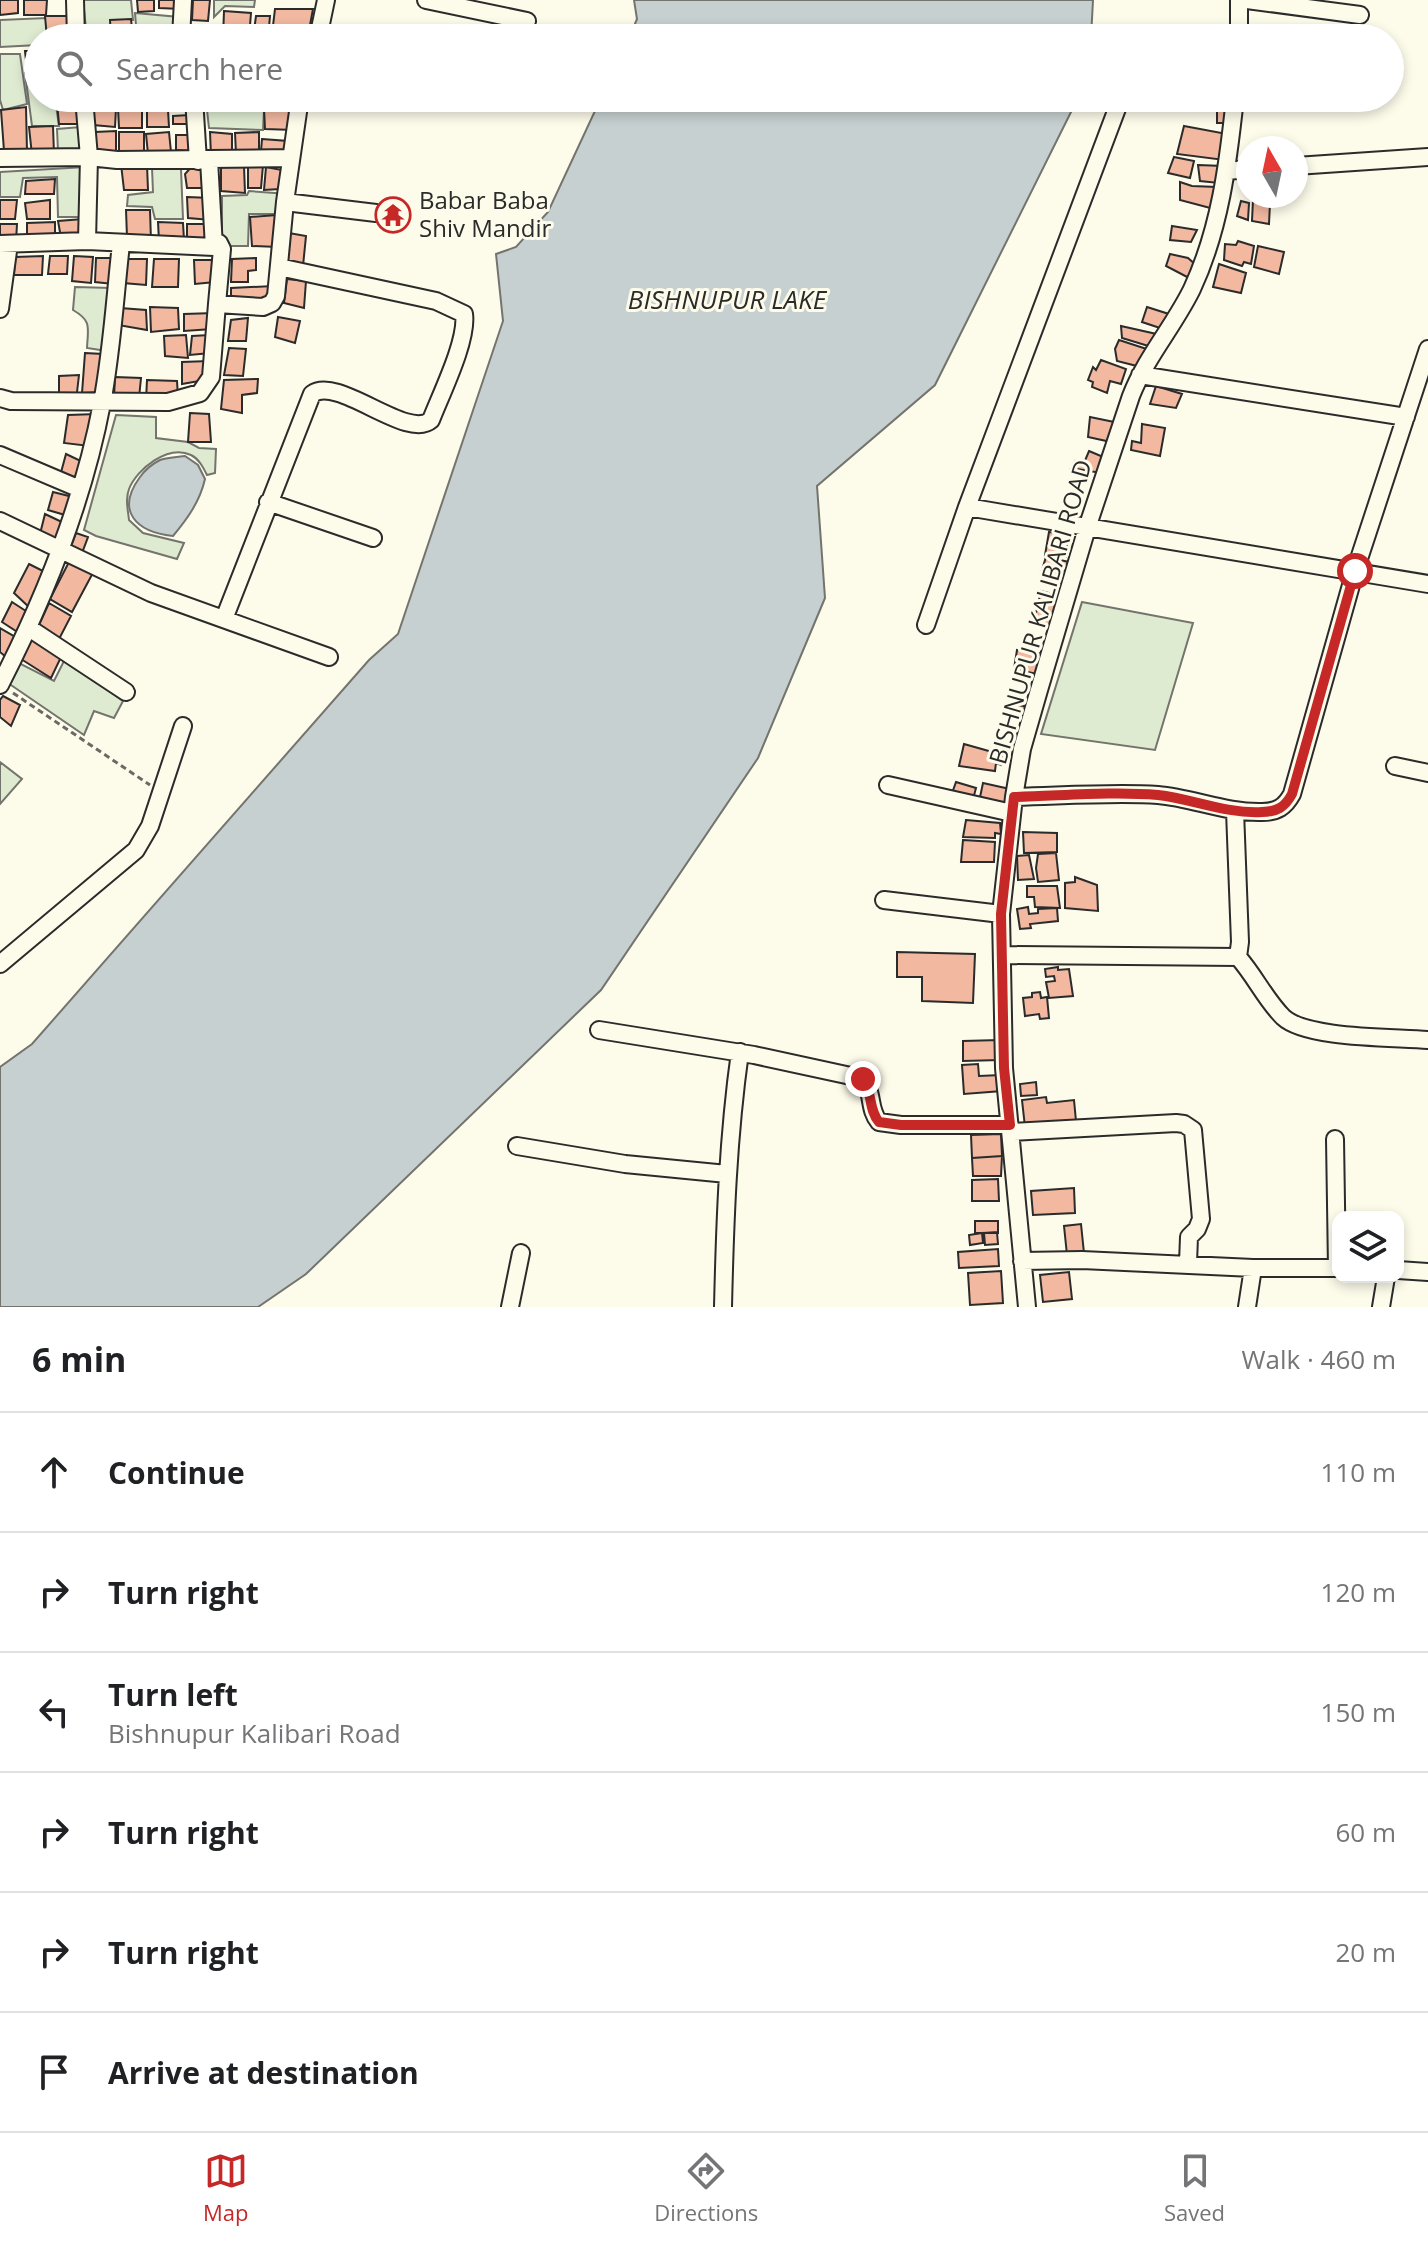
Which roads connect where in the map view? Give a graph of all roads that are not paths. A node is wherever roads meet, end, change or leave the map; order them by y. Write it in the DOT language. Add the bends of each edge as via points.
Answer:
graph roads {
  1 [pos="75,0"];
  2 [pos="183,0"];
  3 [pos="326,0"];
  4 [pos="426,0"];
  5 [pos="1239,0"];
  6 [pos="1247,0"];
  7 [pos="1360,15"];
  8 [pos="527,21"];
  9 [pos="76,24"];
  10 [pos="182,24"];
  11 [pos="321,24"];
  12 [pos="1239,24"];
  13 [pos="85,112"];
  14 [pos="196,112"];
  15 [pos="298,112"];
  16 [pos="1116,112"];
  17 [pos="1233,112"];
  18 [pos="89,157"];
  19 [pos="1428,157"];
  20 [pos="0,158"];
  21 [pos="291,158"];
  22 [pos="204,160"];
  23 [pos="1308,165"];
  24 [pos="1236,170"];
  25 [pos="1227,171"];
  26 [pos="285,202"];
  27 [pos="376,213"];
  28 [pos="87,241"];
  29 [pos="4,244"];
  30 [pos="121,244"];
  31 [pos="216,245"];
  32 [pos="279,267"];
  33 [pos="217,304"];
  34 [pos="0,309"];
  35 [pos="1428,349"];
  36 [pos="1140,375"];
  37 [pos="0,398"];
  38 [pos="102,402"];
  39 [pos="1406,417"];
  40 [pos="0,455"];
  41 [pos="80,489"];
  42 [pos="268,502"];
  43 [pos="967,507"];
  44 [pos="0,521"];
  45 [pos="1087,528"];
  46 [pos="373,538"];
  47 [pos="59,547"];
  48 [pos="1355,571"];
  49 [pos="1428,584"];
  50 [pos="224,619"];
  51 [pos="926,625"];
  52 [pos="29,628"];
  53 [pos="329,657"];
  54 [pos="0,685"];
  55 [pos="126,692"];
  56 [pos="183,726"];
  57 [pos="1428,754"];
  58 [pos="1395,766"];
  59 [pos="1425,773"];
  60 [pos="888,785"];
  61 [pos="1013,805"];
  62 [pos="1235,811"];
  63 [pos="884,900"];
  64 [pos="1001,914"];
  65 [pos="1002,955"];
  66 [pos="1238,957"];
  67 [pos="0,964"];
  68 [pos="599,1030"];
  69 [pos="1428,1040"];
  70 [pos="740,1052"];
  71 [pos="1010,1128"];
  72 [pos="1335,1139"];
  73 [pos="517,1146"];
  74 [pos="727,1174"];
  75 [pos="1337,1211"];
  76 [pos="521,1253"];
  77 [pos="1022,1261"];
  78 [pos="1188,1263"];
  79 [pos="1253,1268"];
  80 [pos="1332,1268"];
  81 [pos="1404,1270"];
  82 [pos="1428,1272"];
  83 [pos="1385,1283"];
  84 [pos="510,1307"];
  85 [pos="723,1307"];
  86 [pos="1027,1307"];
  87 [pos="1247,1307"];
  88 [pos="1381,1307"];
  1 -- 9 [label="street"];
  2 -- 10 [label="street"];
  3 -- 11 [label="street"];
  4 -- 8 [label="street"];
  5 -- 12 [label="street"];
  6 -- 7 [label="street"];
  13 -- 18 [label="street"];
  14 -- 22 [label="street"];
  15 -- 21 [label="street"];
  16 -- 43 [label="street"];
  17 -- 25 [label="street, BISHNUPUR KALIBARI ROAD"];
  18 -- 20 [label="street"];
  18 -- 22 [label="street"];
  18 -- 28 [label="street"];
  19 -- 23 [label="street"];
  21 -- 22 [label="street"];
  21 -- 26 [label="street"];
  22 -- 31 [label="street"];
  24 -- 25 [label="street"];
  25 -- 36 [label="street, BISHNUPUR KALIBARI ROAD" via="1203,264"];
  26 -- 27 [label="street"];
  26 -- 32 [label="street"];
  28 -- 29 [label="street"];
  28 -- 30 [label="street"];
  29 -- 34 [label="street"];
  30 -- 31 [label="street"];
  30 -- 38 [label="street"];
  31 -- 33 [label="street" via="222,249"];
  32 -- 33 [label="street" via="272,303"];
  32 -- 42 [label="street" via="436,301 459,310 465,320 449,377 427,424 377,411 337,392 317,391 308,400"];
  33 -- 38 [label="street" via="211,377 200,393 168,402"];
  35 -- 39 [label="street"];
  36 -- 39 [label="street"];
  36 -- 45 [label="street, BISHNUPUR KALIBARI ROAD"];
  37 -- 38 [label="street"];
  38 -- 41 [label="street"];
  39 -- 48 [label="street"];
  40 -- 41 [label="street"];
  41 -- 47 [label="street"];
  42 -- 46 [label="street"];
  42 -- 50 [label="street"];
  43 -- 45 [label="street"];
  43 -- 51 [label="street"];
  44 -- 47 [label="street"];
  45 -- 48 [label="street"];
  45 -- 61 [label="street, BISHNUPUR KALIBARI ROAD" via="1026,734"];
  47 -- 50 [label="street" via="151,593"];
  47 -- 52 [label="street"];
  48 -- 49 [label="street"];
  48 -- 62 [label="street" via="1292,794 1278,809"];
  50 -- 53 [label="street"];
  52 -- 54 [label="street"];
  52 -- 55 [label="street"];
  56 -- 67 [label="street" via="150,826 136,850"];
  57 -- 59 [label="street"];
  58 -- 59 [label="street"];
  60 -- 61 [label="street"];
  61 -- 62 [label="street" via="1153,795"];
  61 -- 64 [label="street, BISHNUPUR KALIBARI ROAD"];
  62 -- 66 [label="street"];
  63 -- 64 [label="street"];
  64 -- 65 [label="street, BISHNUPUR KALIBARI ROAD"];
  65 -- 66 [label="street"];
  65 -- 71 [label="street, BISHNUPUR KALIBARI ROAD"];
  66 -- 69 [label="street" via="1284,1018 1296,1026"];
  68 -- 70 [label="street"];
  70 -- 71 [label="street" via="863,1079 879,1122"];
  70 -- 74 [label="street"];
  71 -- 77 [label="street, BISHNUPUR KALIBARI ROAD"];
  71 -- 78 [label="street" via="1190,1126 1201,1219 1188,1240"];
  72 -- 75 [label="street"];
  73 -- 74 [label="street"];
  74 -- 85 [label="street"];
  76 -- 84 [label="street"];
  77 -- 78 [label="street"];
  77 -- 86 [label="street, BISHNUPUR KALIBARI ROAD"];
  78 -- 79 [label="street"];
  79 -- 80 [label="street"];
  79 -- 87 [label="street"];
  81 -- 82 [label="street"];
  83 -- 88 [label="street"];
}
